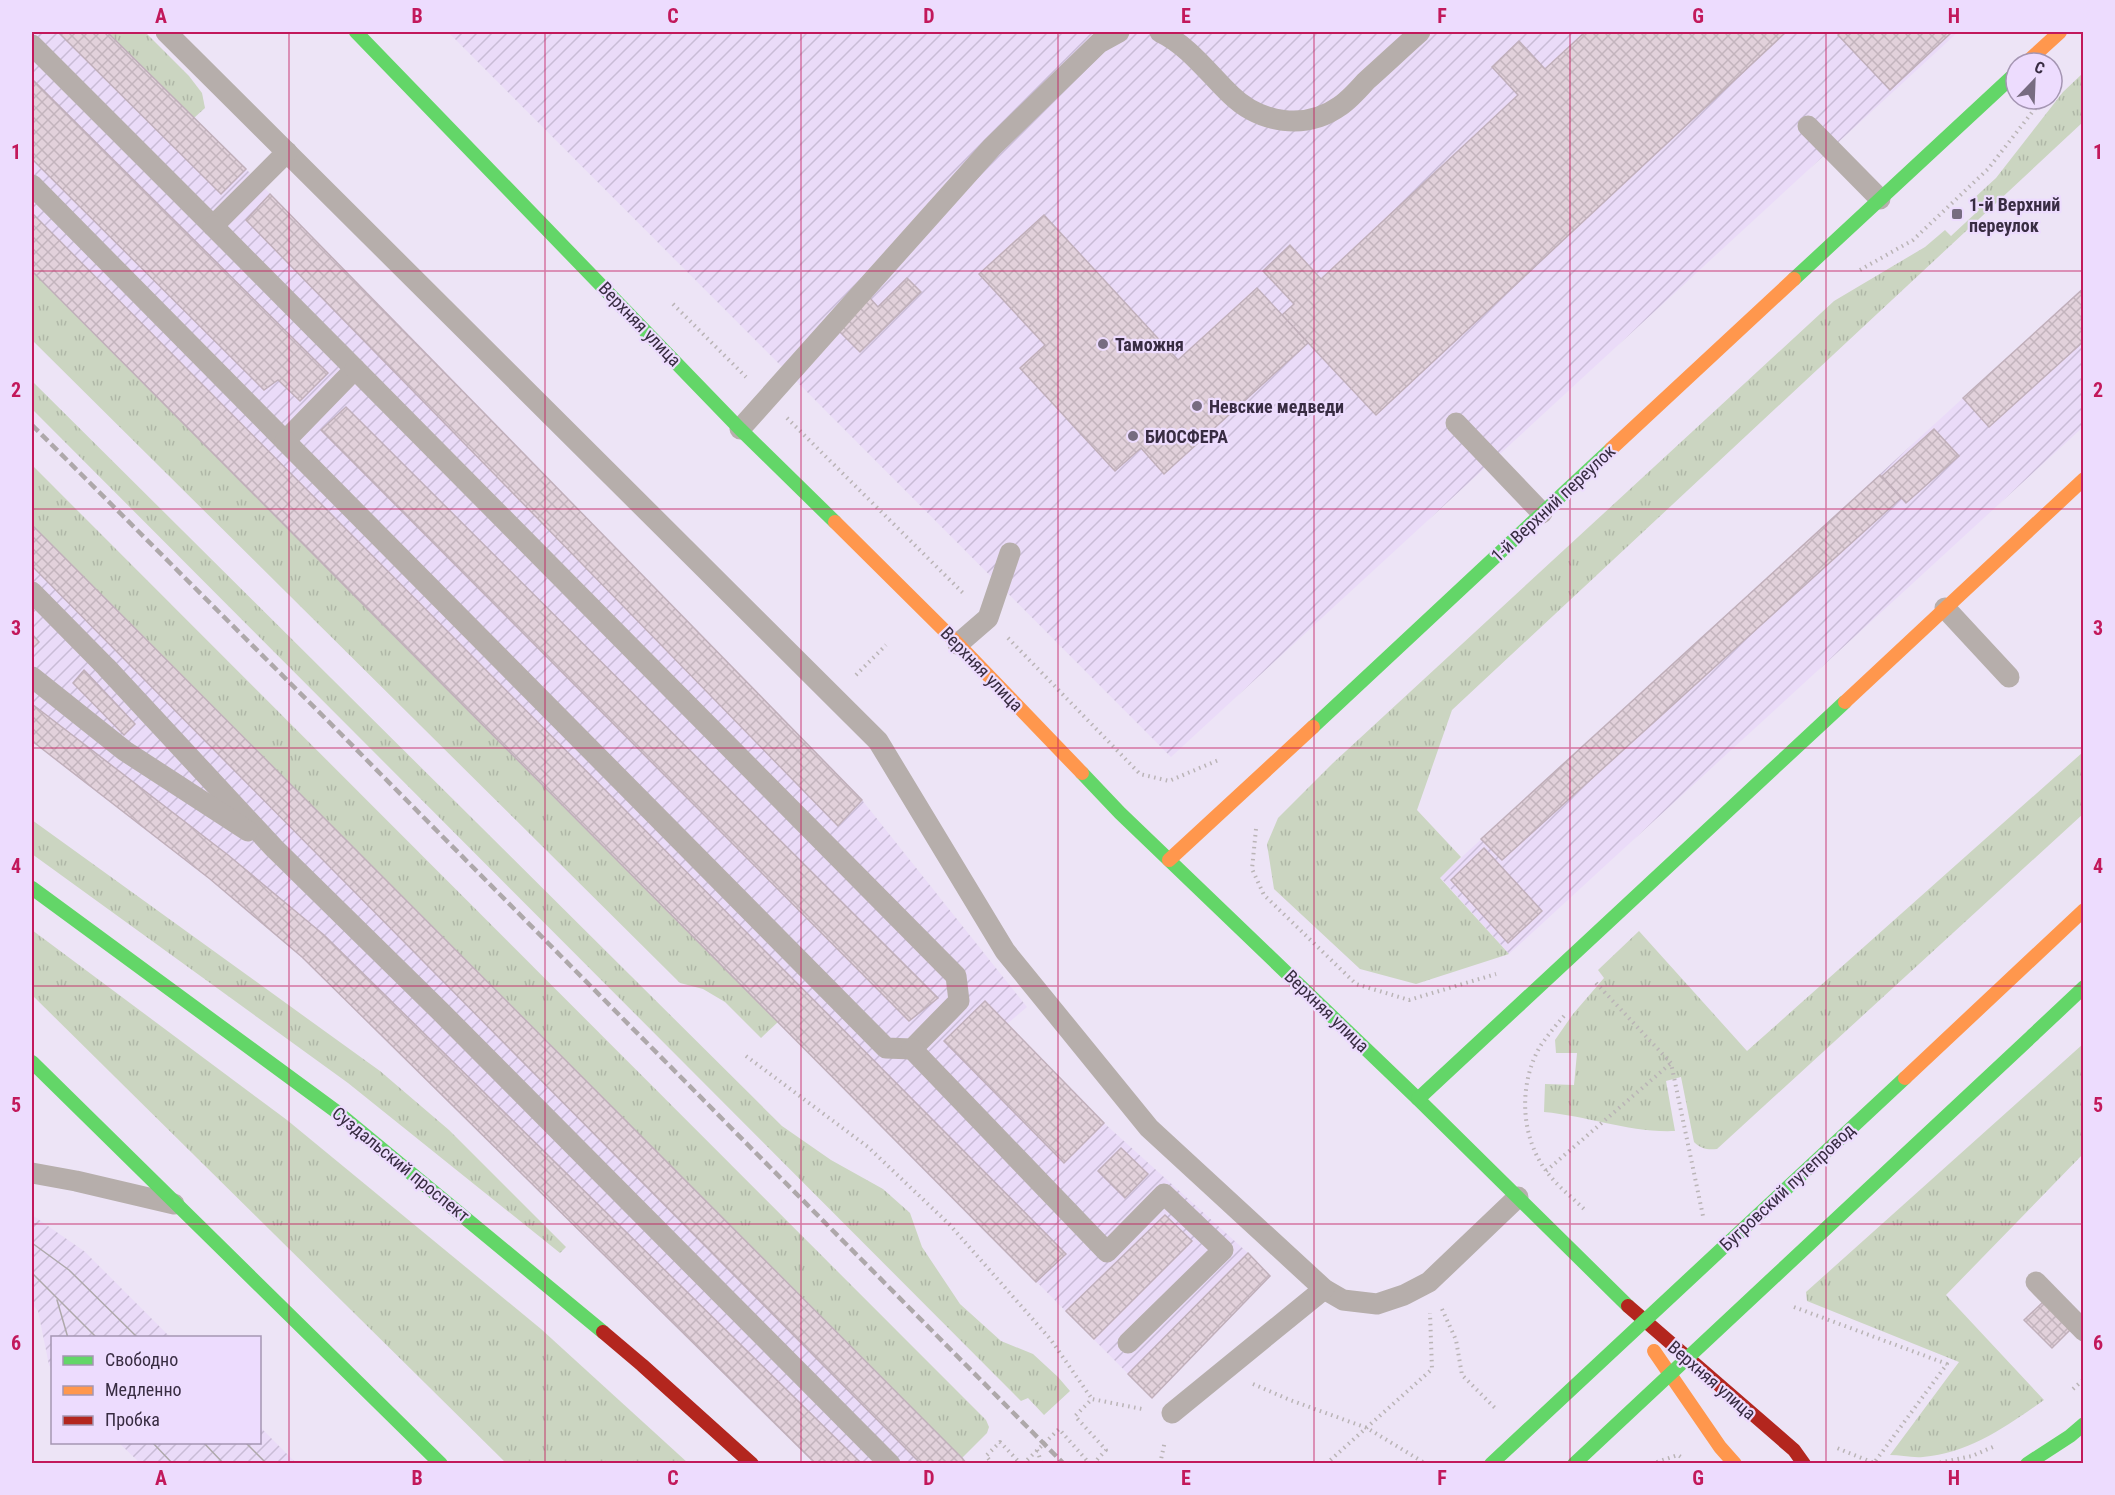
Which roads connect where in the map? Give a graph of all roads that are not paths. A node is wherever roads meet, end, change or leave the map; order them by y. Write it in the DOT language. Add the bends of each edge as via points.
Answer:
graph roads {
  1 [pos="166,32"];
  2 [pos="356,32"];
  3 [pos="1119,32"];
  4 [pos="1161,32"];
  5 [pos="1420,32"];
  6 [pos="2060,32"];
  7 [pos="32,45"];
  8 [pos="2039,51"];
  9 [pos="2004,84"];
  10 [pos="1808,126"];
  11 [pos="287,152"];
  12 [pos="32,184"];
  13 [pos="1880,199"];
  14 [pos="213,226"];
  15 [pos="355,369"];
  16 [pos="1456,423"];
  17 [pos="741,429"];
  18 [pos="285,441"];
  19 [pos="2084,479"];
  20 [pos="1542,513"];
  21 [pos="1010,553"];
  22 [pos="32,591"];
  23 [pos="1945,608"];
  24 [pos="958,644"];
  25 [pos="32,677"];
  26 [pos="2008,677"];
  27 [pos="274,848"];
  28 [pos="1169,860"];
  29 [pos="32,888"];
  30 [pos="2084,910"];
  31 [pos="2084,987"];
  32 [pos="912,1049"];
  33 [pos="32,1062"];
  34 [pos="1418,1099"];
  35 [pos="32,1173"];
  36 [pos="1518,1197"];
  37 [pos="179,1206"];
  38 [pos="2036,1282"];
  39 [pos="1324,1289"];
  40 [pos="1617,1298"];
  41 [pos="2084,1331"];
  42 [pos="1128,1343"];
  43 [pos="1172,1413"];
  44 [pos="2084,1424"];
  45 [pos="1794,1450"];
  46 [pos="441,1464"];
  47 [pos="752,1464"];
  48 [pos="890,1464"];
  49 [pos="1491,1464"];
  50 [pos="1574,1464"];
  51 [pos="1735,1464"];
  52 [pos="1804,1464"];
  53 [pos="1820,1464"];
  54 [pos="2027,1464"];
  1 -- 11 [label="lane"];
  2 -- 17 [label="main road, Верхняя улица"];
  3 -- 17 [label="lane" via="1099,43 992,147"];
  4 -- 5 [label="lane" via="1178,41 1251,111 1295,122 1339,107"];
  6 -- 8 [label="main road"];
  7 -- 14 [label="lane"];
  9 -- 13 [label="main road, 1-й Верхний переулок"];
  10 -- 13 [label="lane"];
  11 -- 14 [label="lane"];
  11 -- 39 [label="lane" via="878,741 1005,951 1149,1128"];
  12 -- 18 [label="lane"];
  13 -- 20 [label="main road, 1-й Верхний переулок"];
  14 -- 15 [label="lane"];
  15 -- 18 [label="lane"];
  15 -- 32 [label="lane" via="956,976 959,1001"];
  16 -- 20 [label="lane"];
  17 -- 24 [label="main road, Верхняя улица"];
  18 -- 32 [label="lane" via="886,1048"];
  19 -- 23 [label="main road"];
  20 -- 28 [label="main road, 1-й Верхний переулок"];
  21 -- 24 [label="lane" via="988,618"];
  22 -- 27 [label="lane"];
  23 -- 26 [label="lane"];
  23 -- 34 [label="main road"];
  24 -- 28 [label="main road, Верхняя улица"];
  25 -- 27 [label="lane" via="125,751"];
  27 -- 48 [label="lane"];
  28 -- 34 [label="main road, Верхняя улица"];
  29 -- 47 [label="main road, Суздальский проспект" via="337,1112 633,1358"];
  30 -- 49 [label="main road, Бугровский путепровод, bridge"];
  31 -- 50 [label="main road, bridge"];
  32 -- 42 [label="lane" via="1107,1252 1164,1194 1223,1250"];
  33 -- 37 [label="main road"];
  34 -- 36 [label="main road, Верхняя улица"];
  35 -- 37 [label="lane"];
  36 -- 39 [label="lane" via="1429,1281 1404,1295 1377,1304 1343,1299"];
  36 -- 40 [label="main road, Верхняя улица"];
  37 -- 46 [label="main road"];
  38 -- 41 [label="lane"];
  39 -- 43 [label="lane"];
  40 -- 45 [label="main road, Верхняя улица"];
  40 -- 51 [label="main road, Верхняя улица"];
  44 -- 54 [label="main road"];
  45 -- 52 [label="main road, Верхняя улица"];
  45 -- 53 [label="main road"];
}
